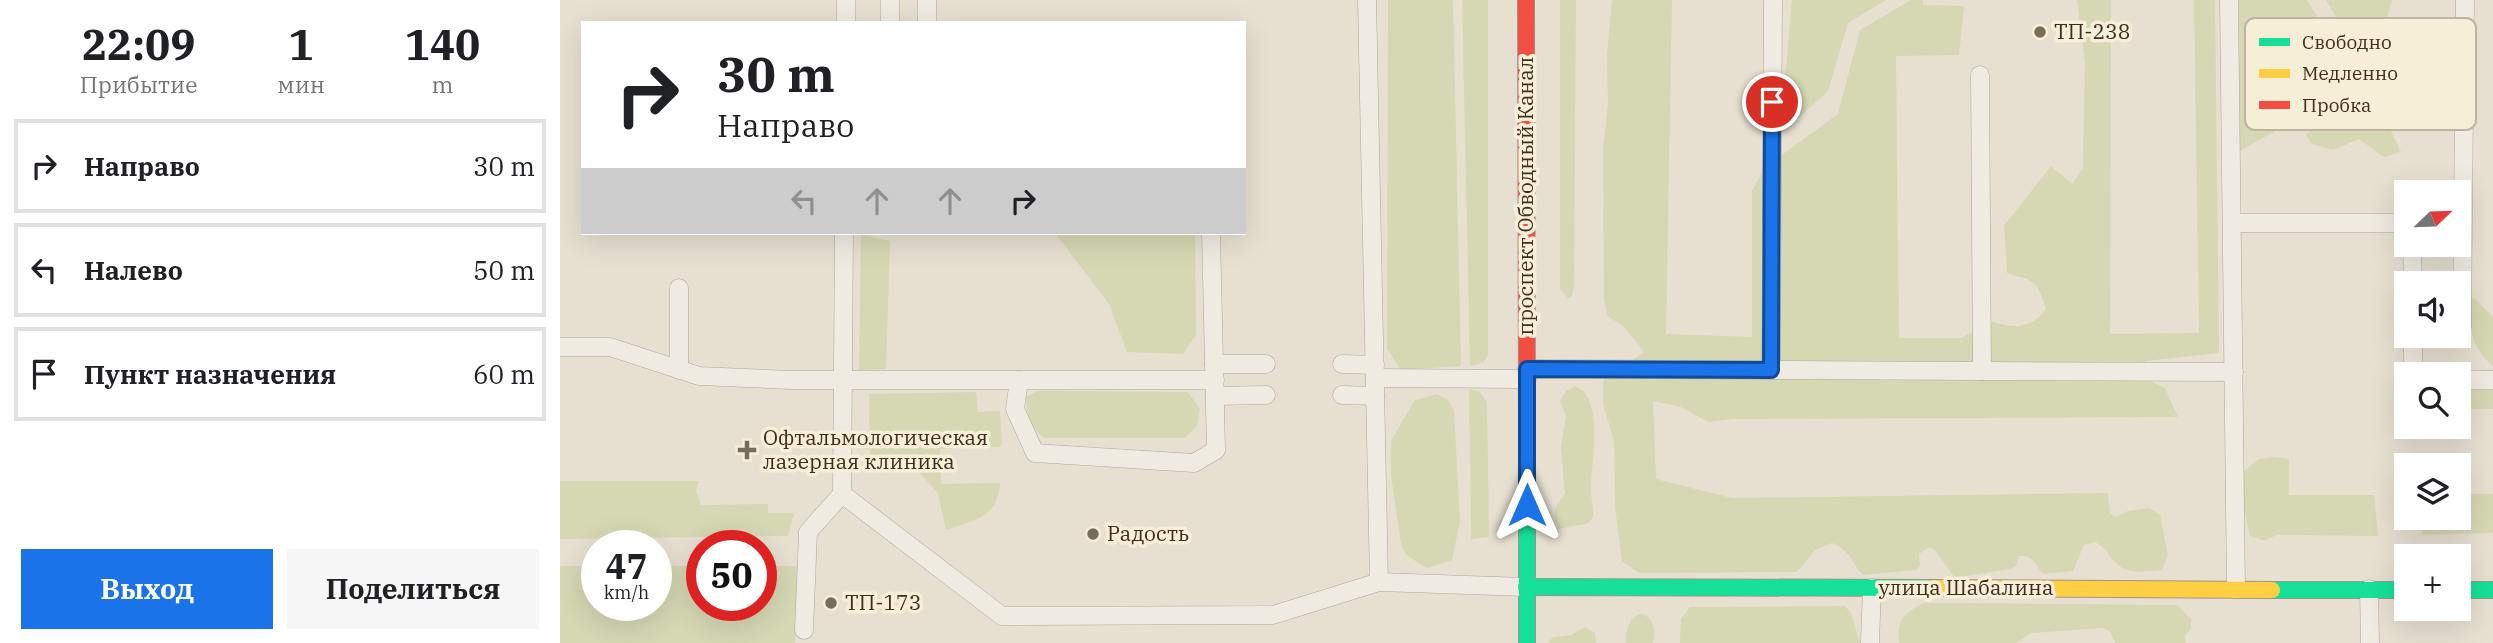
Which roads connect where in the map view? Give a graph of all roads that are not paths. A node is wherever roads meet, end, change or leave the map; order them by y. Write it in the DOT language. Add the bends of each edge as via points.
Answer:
graph roads {
  1 [pos="846,0"];
  2 [pos="890,0"];
  3 [pos="927,0"];
  4 [pos="1367,0"];
  5 [pos="1526,0"];
  6 [pos="1773,0"];
  7 [pos="2229,0"];
  8 [pos="2465,0"];
  9 [pos="2465,18"];
  10 [pos="846,21"];
  11 [pos="890,21"];
  12 [pos="927,21"];
  13 [pos="1980,75"];
  14 [pos="2464,130"];
  15 [pos="2232,223"];
  16 [pos="2394,223"];
  17 [pos="844,235"];
  18 [pos="1211,235"];
  19 [pos="2463,271"];
  20 [pos="680,288"];
  21 [pos="560,348"];
  22 [pos="1266,364"];
  23 [pos="1342,364"];
  24 [pos="679,370"];
  25 [pos="1771,370"];
  26 [pos="1982,371"];
  27 [pos="2234,372"];
  28 [pos="1527,374"];
  29 [pos="1375,379"];
  30 [pos="843,380"];
  31 [pos="1019,380"];
  32 [pos="1215,380"];
  33 [pos="2471,380"];
  34 [pos="2493,380"];
  35 [pos="1266,395"];
  36 [pos="1342,395"];
  37 [pos="842,494"];
  38 [pos="1379,582"];
  39 [pos="1527,587"];
  40 [pos="1872,588"];
  41 [pos="2236,589"];
  42 [pos="2369,589"];
  43 [pos="2394,590"];
  44 [pos="2471,590"];
  45 [pos="2493,590"];
  46 [pos="804,630"];
  47 [pos="1527,643"];
  48 [pos="1870,643"];
  49 [pos="2371,643"];
  1 -- 10 [label="lane"];
  2 -- 11 [label="lane"];
  3 -- 12 [label="lane"];
  4 -- 29 [label="lane"];
  5 -- 28 [label="street, проспект Обводный Канал"];
  6 -- 25 [label="lane"];
  7 -- 15 [label="lane"];
  8 -- 9 [label="lane"];
  13 -- 26 [label="lane"];
  14 -- 19 [label="lane"];
  15 -- 16 [label="lane"];
  15 -- 27 [label="lane"];
  17 -- 30 [label="lane"];
  18 -- 32 [label="lane"];
  20 -- 24 [label="lane"];
  21 -- 24 [label="lane" via="610,347"];
  22 -- 32 [label="lane"];
  23 -- 29 [label="lane"];
  24 -- 30 [label="lane" via="699,376"];
  25 -- 26 [label="lane"];
  25 -- 28 [label="lane"];
  26 -- 27 [label="lane"];
  27 -- 41 [label="lane"];
  28 -- 29 [label="lane"];
  28 -- 39 [label="street, проспект Обводный Канал"];
  29 -- 36 [label="lane"];
  29 -- 38 [label="lane"];
  30 -- 31 [label="lane"];
  30 -- 37 [label="lane"];
  31 -- 32 [label="lane"];
  31 -- 32 [label="lane" via="1015,408 1035,453 1194,463 1216,450"];
  32 -- 35 [label="lane"];
  33 -- 34 [label="lane"];
  37 -- 38 [label="lane" via="1002,616 1273,615"];
  37 -- 46 [label="lane" via="808,532"];
  38 -- 39 [label="lane"];
  39 -- 40 [label="street, улица Шабалина"];
  39 -- 47 [label="street, проспект Обводный Канал"];
  40 -- 41 [label="street, улица Шабалина"];
  40 -- 48 [label="lane"];
  41 -- 42 [label="street, улица Шабалина"];
  42 -- 43 [label="street, улица Шабалина"];
  42 -- 49 [label="lane"];
  44 -- 45 [label="street"];
}
